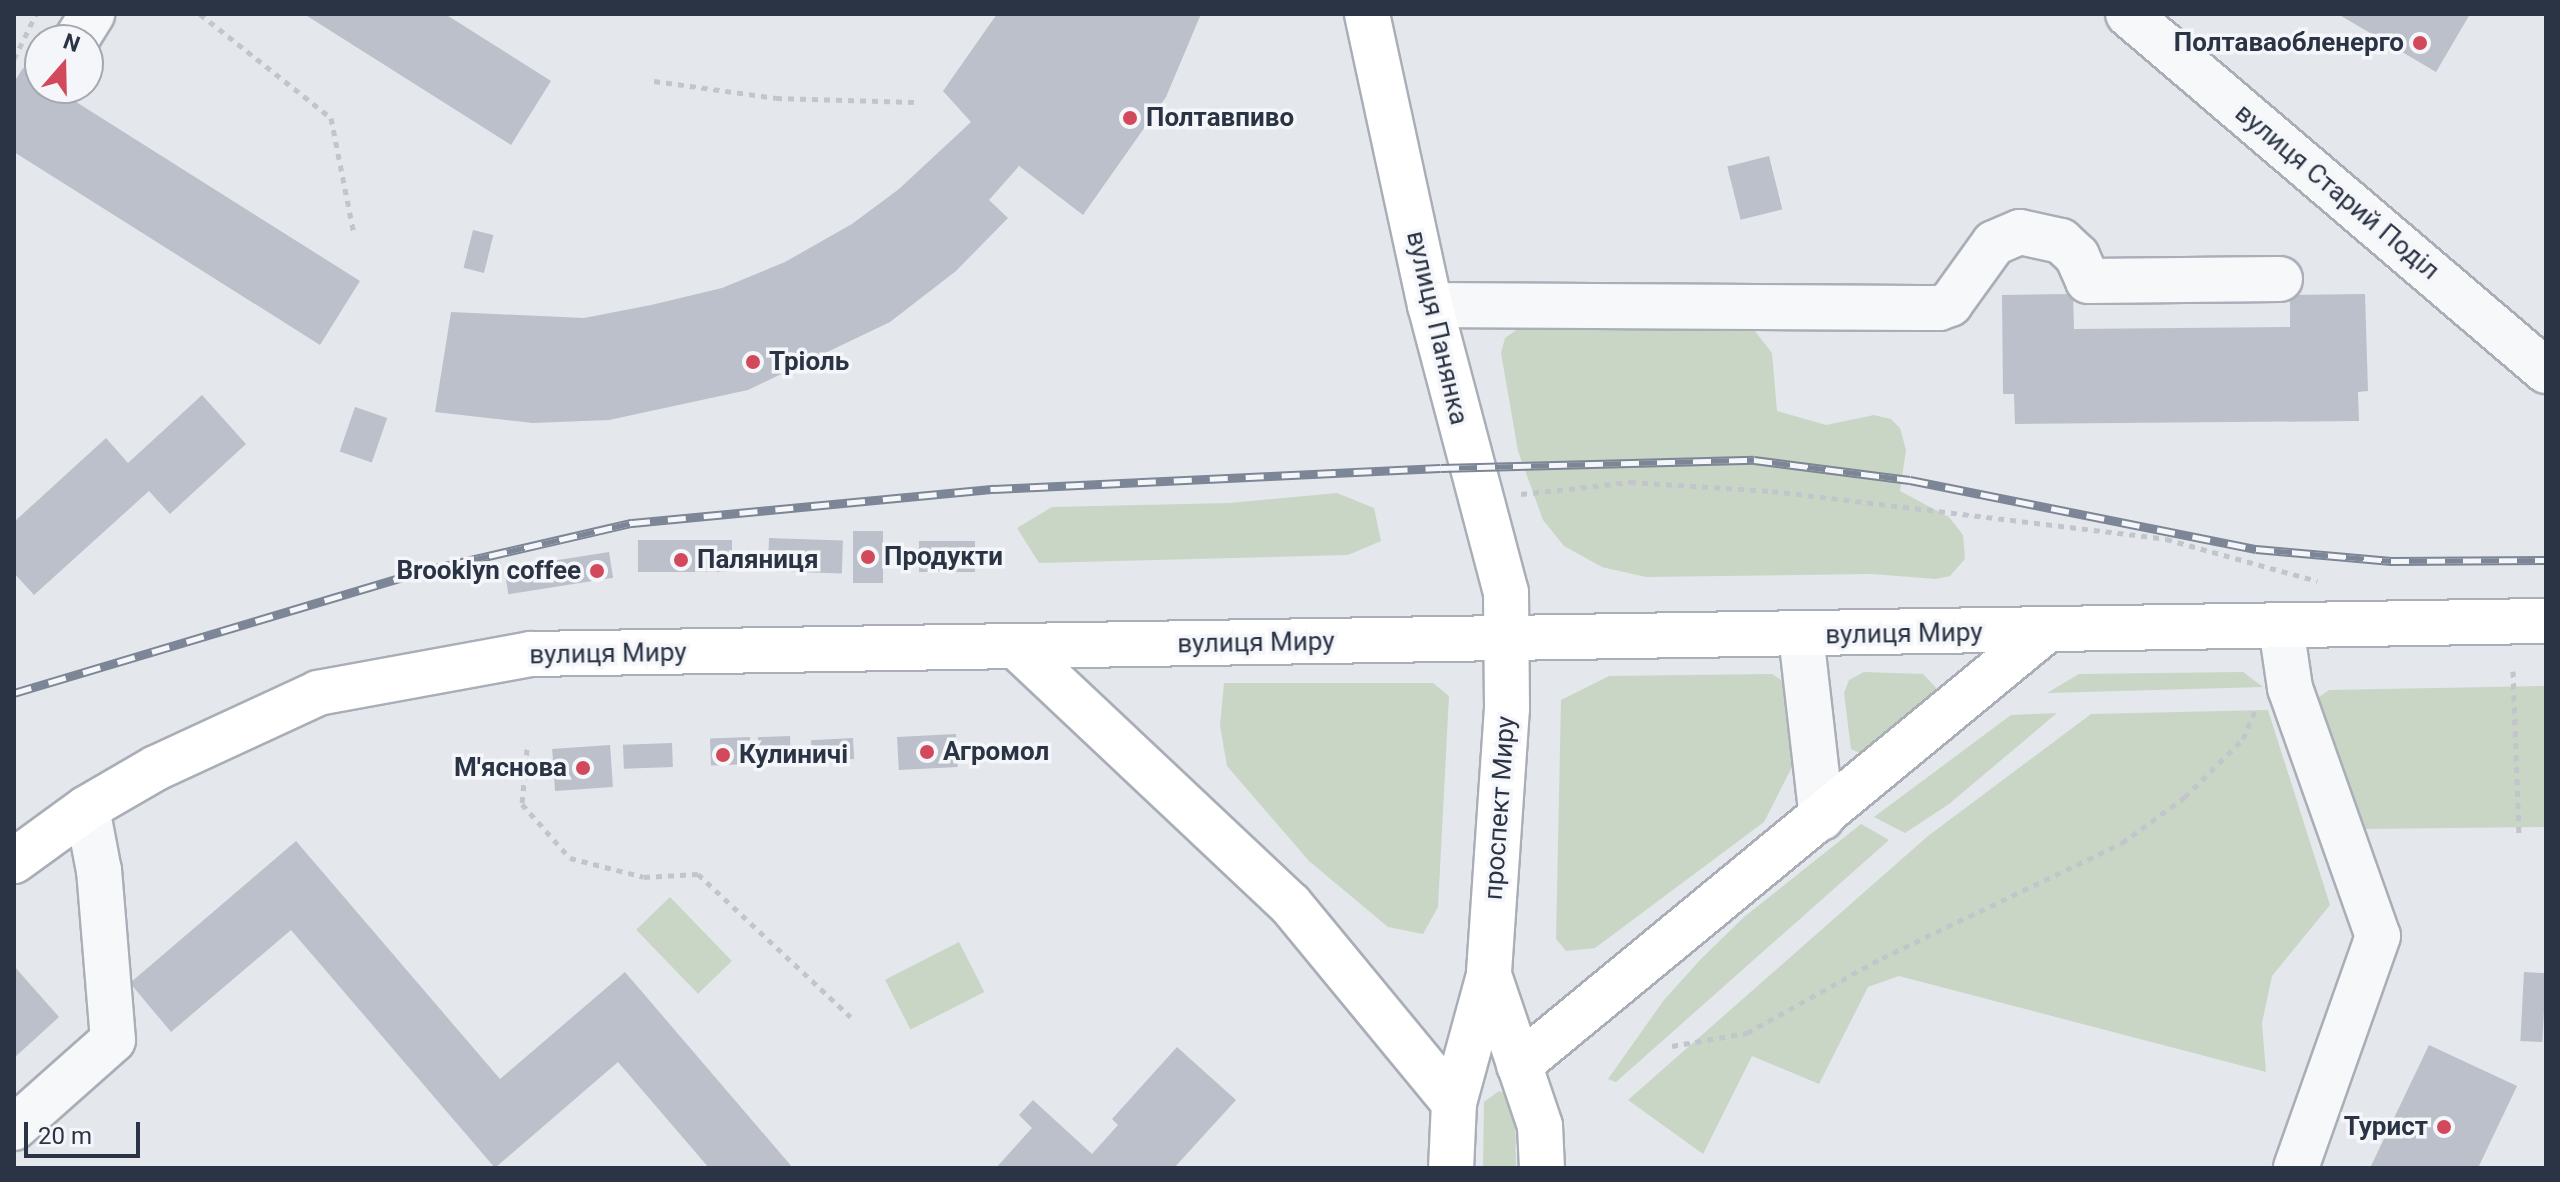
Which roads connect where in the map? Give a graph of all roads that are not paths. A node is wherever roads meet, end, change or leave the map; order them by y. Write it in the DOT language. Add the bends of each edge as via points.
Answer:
graph roads {
  1 [pos="1367,14"];
  2 [pos="2128,14"];
  3 [pos="2280,279"];
  4 [pos="1430,305"];
  5 [pos="2546,371"];
  6 [pos="2546,621"];
  7 [pos="2281,627"];
  8 [pos="2044,632"];
  9 [pos="1801,635"];
  10 [pos="1507,640"];
  11 [pos="1017,647"];
  12 [pos="87,808"];
  13 [pos="1822,818"];
  14 [pos="14,861"];
  15 [pos="1489,975"];
  16 [pos="1519,1065"];
  17 [pos="1454,1103"];
  18 [pos="14,1128"];
  19 [pos="1451,1168"];
  20 [pos="1542,1168"];
  21 [pos="2296,1168"];
  1 -- 4 [label="main road, вулиця Панянка"];
  2 -- 5 [label="street, вулиця Старий Поділ"];
  3 -- 4 [label="street" via="2088,281 2077,256 2061,241 2020,232 1994,243 1950,304 1939,308"];
  4 -- 10 [label="main road, вулиця Панянка" via="1506,592"];
  6 -- 7 [label="main road, вулиця Миру"];
  7 -- 8 [label="main road, вулиця Миру"];
  7 -- 21 [label="street" via="2290,688 2378,936"];
  8 -- 9 [label="main road, вулиця Миру"];
  8 -- 13 [label="main road"];
  9 -- 10 [label="main road, вулиця Миру"];
  9 -- 13 [label="street"];
  10 -- 11 [label="main road, вулиця Миру"];
  10 -- 15 [label="main road, проспект Миру"];
  11 -- 12 [label="main road, вулиця Миру" via="530,654 318,693 156,768"];
  11 -- 17 [label="main road" via="1290,904"];
  12 -- 14 [label="main road, вулиця Миру"];
  12 -- 18 [label="street" via="99,871 113,1040"];
  13 -- 16 [label="main road"];
  15 -- 16 [label="main road, проспект Миру"];
  15 -- 17 [label="main road, проспект Миру"];
  16 -- 20 [label="main road, проспект Миру" via="1540,1126"];
  17 -- 19 [label="main road, проспект Миру"];
}
